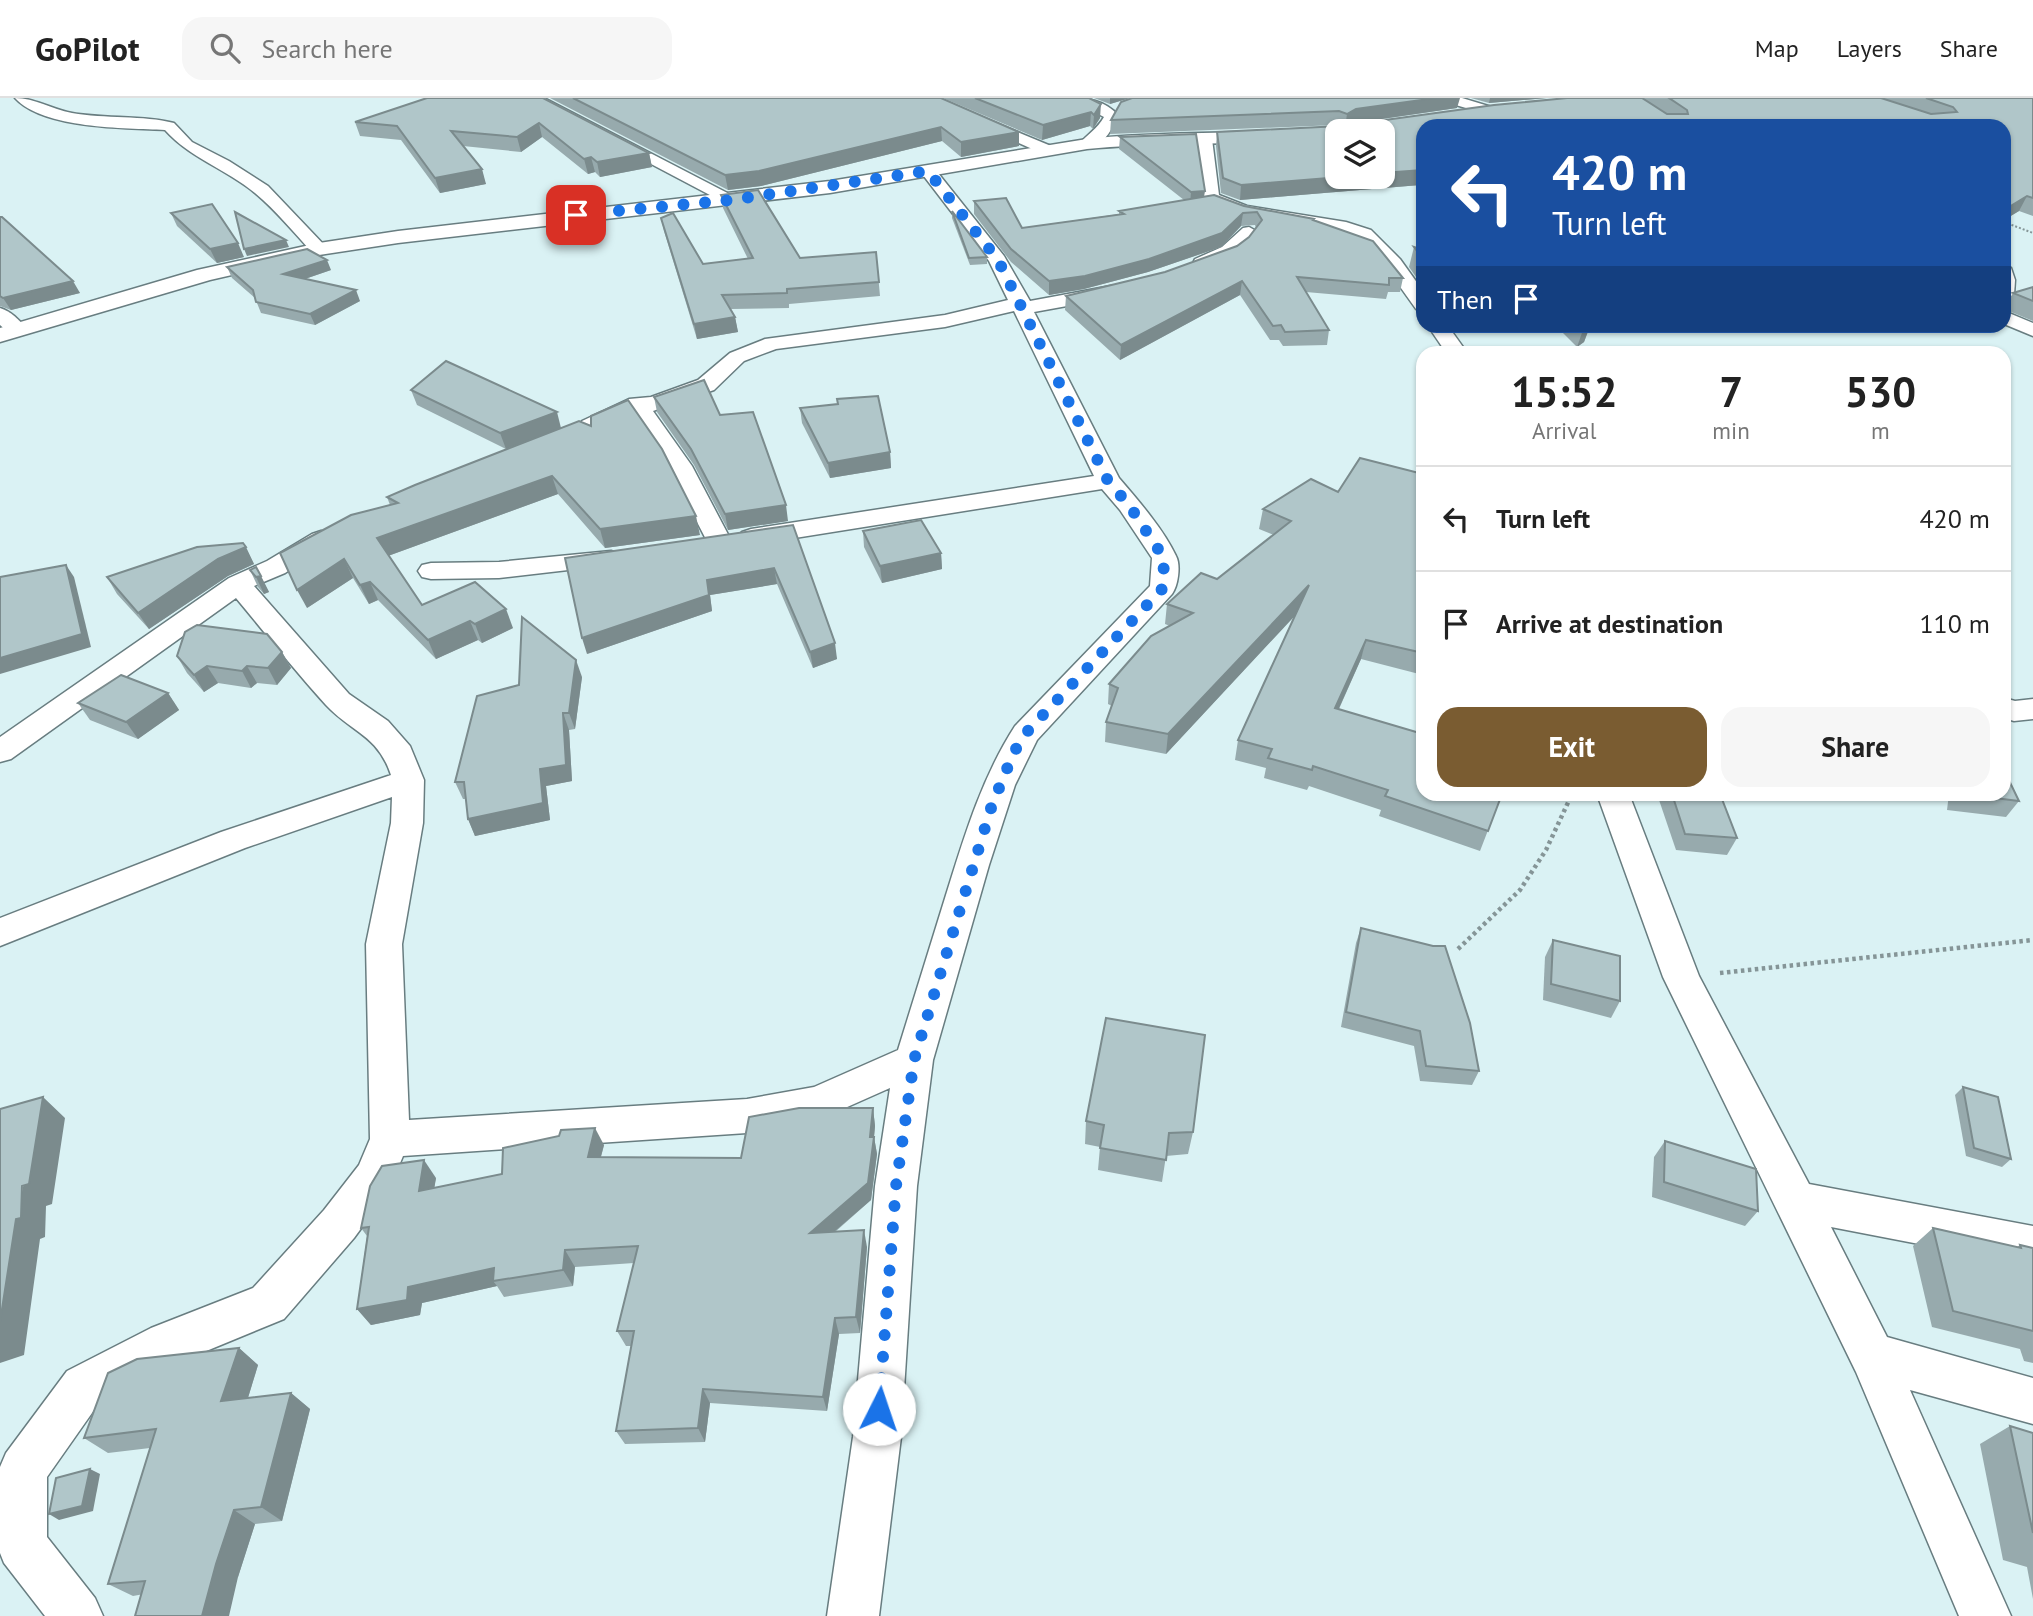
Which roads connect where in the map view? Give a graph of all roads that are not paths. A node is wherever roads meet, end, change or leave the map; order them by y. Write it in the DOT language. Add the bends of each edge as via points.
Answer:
graph roads {
  1 [pos="22,98"];
  2 [pos="533,98"];
  3 [pos="957,98"];
  4 [pos="1074,98"];
  5 [pos="1447,98"];
  6 [pos="930,100"];
  7 [pos="1497,110"];
  8 [pos="1449,117"];
  9 [pos="1325,134"];
  10 [pos="1204,139"];
  11 [pos="1087,144"];
  12 [pos="1045,149"];
  13 [pos="928,171"];
  14 [pos="731,200"];
  15 [pos="1249,232"];
  16 [pos="319,249"];
  17 [pos="1393,263"];
  18 [pos="1413,264"];
  19 [pos="1190,267"];
  20 [pos="1126,288"];
  21 [pos="1416,295"];
  22 [pos="1022,305"];
  23 [pos="0,314"];
  24 [pos="2011,320"];
  25 [pos="2033,330"];
  26 [pos="8,332"];
  27 [pos="636,404"];
  28 [pos="576,432"];
  29 [pos="1108,481"];
  30 [pos="344,528"];
  31 [pos="719,542"];
  32 [pos="692,546"];
  33 [pos="638,555"];
  34 [pos="431,571"];
  35 [pos="238,584"];
  36 [pos="2033,709"];
  37 [pos="2011,710"];
  38 [pos="0,752"];
  39 [pos="408,780"];
  40 [pos="1616,801"];
  41 [pos="0,932"];
  42 [pos="914,1060"];
  43 [pos="390,1139"];
  44 [pos="1796,1200"];
  45 [pos="2033,1246"];
  46 [pos="1872,1356"];
  47 [pos="2033,1401"];
  48 [pos="77,1616"];
  49 [pos="853,1616"];
  50 [pos="1985,1616"];
  1 -- 16 [label="street" via="50,111 103,122 169,126 187,145 262,190"];
  2 -- 14 [label="street"];
  3 -- 6 [label="street"];
  4 -- 11 [label="street" via="1116,110 1109,124"];
  5 -- 7 [label="street"];
  6 -- 12 [label="street"];
  7 -- 8 [label="street"];
  9 -- 10 [label="street"];
  10 -- 11 [label="street"];
  10 -- 17 [label="street" via="1211,198 1243,211 1346,227 1365,234"];
  11 -- 12 [label="street"];
  12 -- 13 [label="street"];
  13 -- 14 [label="street"];
  13 -- 22 [label="street" via="998,260"];
  14 -- 16 [label="street"];
  15 -- 19 [label="street" via="1228,253"];
  16 -- 26 [label="street" via="205,275"];
  17 -- 18 [label="street"];
  17 -- 21 [label="street"];
  20 -- 22 [label="street"];
  22 -- 27 [label="street" via="934,323 772,343 737,357 706,385 655,404"];
  22 -- 29 [label="street"];
  23 -- 26 [label="street"];
  24 -- 25 [label="street"];
  27 -- 28 [label="street"];
  27 -- 31 [label="street" via="680,466"];
  29 -- 31 [label="street"];
  29 -- 42 [label="street" via="1164,558 1163,588 1043,712 1014,752 972,865"];
  30 -- 35 [label="street"];
  31 -- 32 [label="street"];
  33 -- 34 [label="street" via="499,570"];
  35 -- 38 [label="street"];
  35 -- 39 [label="street" via="339,701 377,728 399,752"];
  36 -- 37 [label="street"];
  39 -- 41 [label="street" via="233,840"];
  39 -- 43 [label="street" via="407,822 384,944"];
  40 -- 44 [label="street" via="1681,977"];
  42 -- 43 [label="street" via="818,1103 747,1116"];
  42 -- 49 [label="street" via="896,1186 877,1437"];
  43 -- 48 [label="street" via="374,1177 268,1304 167,1344 83,1387 23,1470 22,1545"];
  44 -- 45 [label="street"];
  44 -- 46 [label="street"];
  46 -- 47 [label="street"];
  46 -- 50 [label="street"];
}
